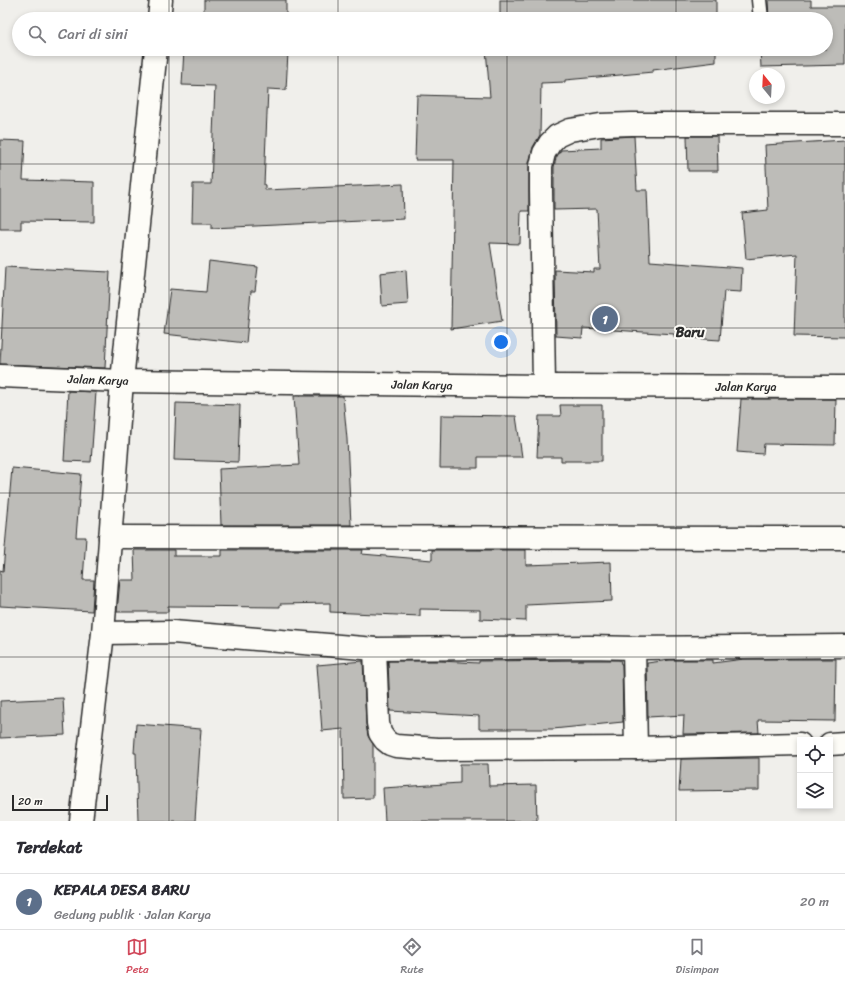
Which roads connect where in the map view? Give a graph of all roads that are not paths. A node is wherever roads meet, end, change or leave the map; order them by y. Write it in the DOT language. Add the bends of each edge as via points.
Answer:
graph roads {
  1 [pos="161,0"];
  2 [pos="759,0"];
  3 [pos="160,12"];
  4 [pos="760,12"];
  5 [pos="155,56"];
  6 [pos="845,124"];
  7 [pos="0,376"];
  8 [pos="122,381"];
  9 [pos="544,386"];
  10 [pos="845,387"];
  11 [pos="110,537"];
  12 [pos="845,538"];
  13 [pos="103,632"];
  14 [pos="845,646"];
  15 [pos="634,648"];
  16 [pos="375,649"];
  17 [pos="845,743"];
  18 [pos="797,744"];
  19 [pos="833,744"];
  20 [pos="636,748"];
  21 [pos="81,821"];
  1 -- 3 [label="street"];
  2 -- 4 [label="lane"];
  5 -- 8 [label="street"];
  6 -- 9 [label="street" via="600,125 570,130 557,136 544,153 542,166"];
  7 -- 8 [label="street, Jalan Karya"];
  8 -- 9 [label="street, Jalan Karya"];
  8 -- 11 [label="street"];
  9 -- 10 [label="street, Jalan Karya"];
  11 -- 12 [label="street"];
  11 -- 13 [label="street"];
  13 -- 16 [label="street" via="173,632"];
  13 -- 21 [label="street"];
  14 -- 15 [label="street"];
  15 -- 16 [label="street"];
  15 -- 20 [label="street"];
  16 -- 20 [label="street" via="378,724 380,733 390,744 438,749"];
  17 -- 19 [label="street"];
  18 -- 20 [label="street"];
}
